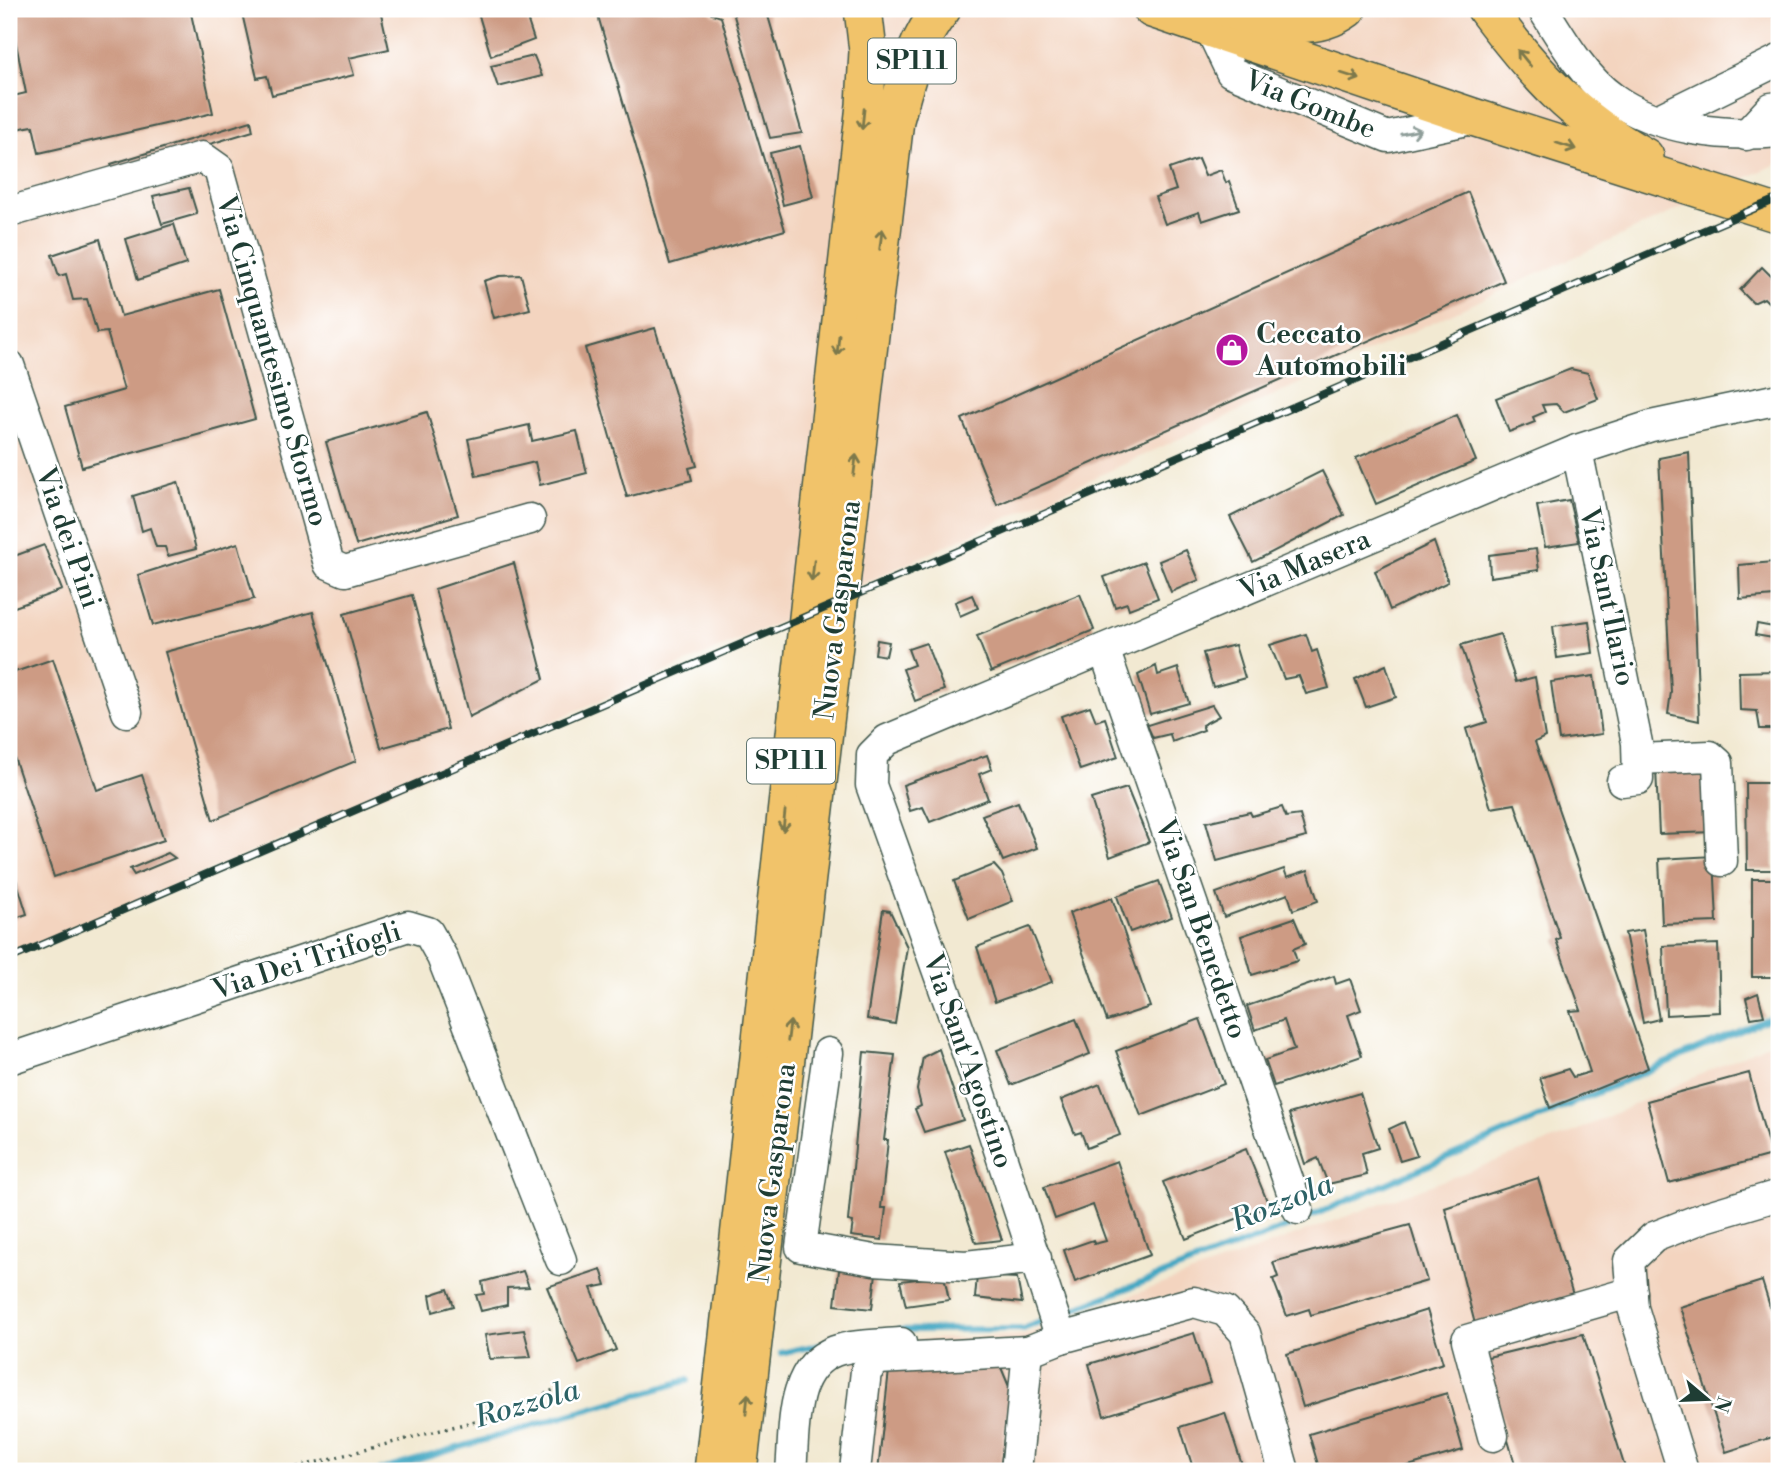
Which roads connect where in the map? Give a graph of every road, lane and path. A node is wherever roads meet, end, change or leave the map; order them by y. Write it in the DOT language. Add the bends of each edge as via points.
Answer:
graph roads {
  1 [pos="863,9"];
  2 [pos="918,9"];
  3 [pos="942,9"];
  4 [pos="1132,9"];
  5 [pos="1152,9"];
  6 [pos="1347,9"];
  7 [pos="1365,9"];
  8 [pos="1486,9"];
  9 [pos="1543,9"];
  10 [pos="1770,9"];
  11 [pos="1209,21"];
  12 [pos="1779,27"];
  13 [pos="1285,55"];
  14 [pos="1779,60"];
  15 [pos="1779,107"];
  16 [pos="1476,118"];
  17 [pos="895,120"];
  18 [pos="1659,120"];
  19 [pos="1779,132"];
  20 [pos="1746,135"];
  21 [pos="1695,185"];
  22 [pos="1763,208"];
  23 [pos="9,212"];
  24 [pos="9,365"];
  25 [pos="1779,399"];
  26 [pos="1577,450"];
  27 [pos="530,519"];
  28 [pos="1104,649"];
  29 [pos="127,712"];
  30 [pos="871,785"];
  31 [pos="1722,861"];
  32 [pos="828,1052"];
  33 [pos="9,1059"];
  34 [pos="1779,1195"];
  35 [pos="1298,1209"];
  36 [pos="1036,1258"];
  37 [pos="561,1260"];
  38 [pos="1632,1292"];
  39 [pos="1055,1322"];
  40 [pos="1028,1352"];
  41 [pos="955,1353"];
  42 [pos="558,1388"];
  43 [pos="1493,1436"];
  44 [pos="283,1471"];
  45 [pos="713,1471"];
  46 [pos="738,1471"];
  47 [pos="791,1471"];
  48 [pos="855,1471"];
  49 [pos="1016,1471"];
  50 [pos="1284,1471"];
  51 [pos="1683,1471"];
  1 -- 45 [label="main road, Nuova Gasparona / SP111, one-way" via="868,51 864,118"];
  2 -- 17 [label="main road, SP111" via="901,53"];
  3 -- 17 [label="main road, Nuova Gasparona / SP111" via="913,56"];
  4 -- 11 [label="main road"];
  5 -- 11 [label="main road, Via Gombe"];
  6 -- 11 [label="main road" via="1315,23"];
  7 -- 13 [label="main road" via="1334,44"];
  21 -- 8 [label="main road, one-way" via="1583,119 1543,81"];
  9 -- 18 [label="street" via="1593,79 1613,99"];
  10 -- 12 [label="path"];
  11 -- 13 [label="main road, Via Gombe"];
  11 -- 16 [label="street, Via Gombe, one-way" via="1231,72 1388,137"];
  13 -- 16 [label="main road, Via Gombe, one-way"];
  14 -- 18 [label="street"];
  15 -- 20 [label="street" via="1771,108"];
  16 -- 21 [label="main road, Via Gombe, one-way"];
  46 -- 17 [label="main road, Nuova Gasparona / SP111, one-way"];
  18 -- 20 [label="street"];
  19 -- 20 [label="street"];
  21 -- 22 [label="main road, Via Gombe"];
  23 -- 27 [label="street, Via Cinquantesimo Stormo" via="202,157 219,169 329,564 345,571"];
  24 -- 29 [label="street, Via dei Pini"];
  25 -- 26 [label="street, Via Masera" via="1651,426"];
  26 -- 28 [label="street, Via Masera"];
  26 -- 31 [label="street, Via Sant'Ilario" via="1633,761 1710,755 1718,763"];
  28 -- 30 [label="street, Via Masera" via="887,740 872,755"];
  28 -- 35 [label="street, Via San Benedetto"];
  30 -- 36 [label="street, Via Sant'Agostino"];
  32 -- 36 [label="street" via="801,1247 874,1260 966,1266"];
  33 -- 37 [label="street, Via Dei Trifogli" via="408,926 428,932 442,957"];
  34 -- 38 [label="street" via="1654,1237 1629,1261"];
  36 -- 39 [label="street, Via Sant'Agostino"];
  38 -- 43 [label="street" via="1467,1340"];
  38 -- 51 [label="street"];
  39 -- 40 [label="street"];
  39 -- 50 [label="street" via="1194,1302 1225,1311 1245,1334"];
  40 -- 41 [label="street"];
  40 -- 49 [label="street"];
  41 -- 47 [label="street" via="917,1342 836,1350 810,1365 800,1386"];
  41 -- 48 [label="street" via="878,1359 866,1371"];
  42 -- 44 [label="path" via="495,1416"];
}
